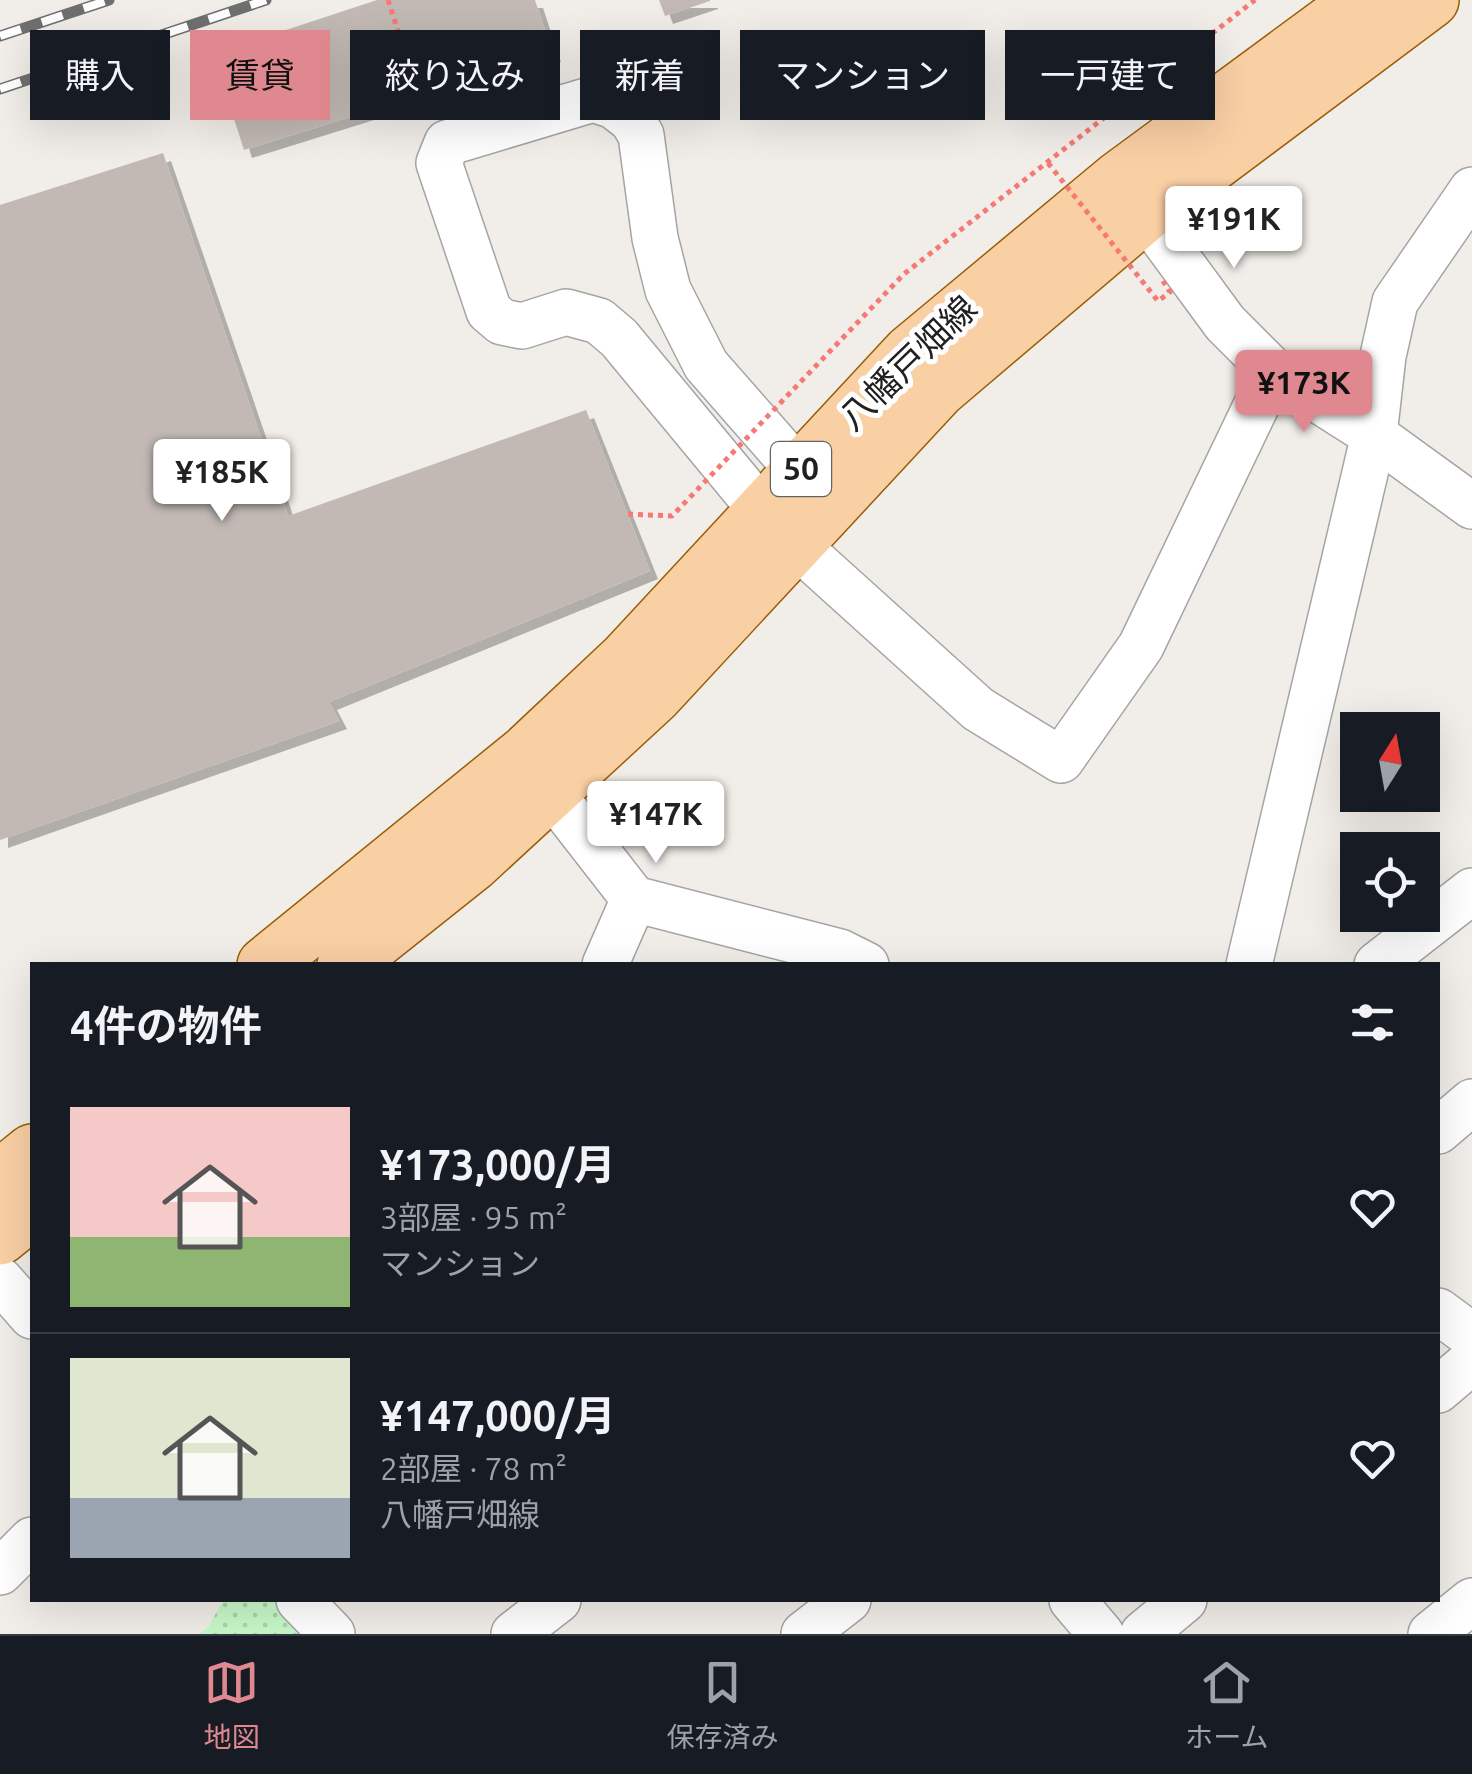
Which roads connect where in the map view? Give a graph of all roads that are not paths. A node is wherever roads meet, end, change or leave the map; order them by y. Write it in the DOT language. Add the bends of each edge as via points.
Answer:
graph roads {
  1 [pos="1362,0"];
  2 [pos="1431,0"];
  3 [pos="1472,190"];
  4 [pos="1146,214"];
  5 [pos="1272,371"];
  6 [pos="1374,435"];
  7 [pos="799,472"];
  8 [pos="1472,506"];
  9 [pos="779,528"];
  10 [pos="550,791"];
  11 [pos="1472,891"];
  12 [pos="634,899"];
  13 [pos="269,962"];
  14 [pos="348,962"];
  15 [pos="606,962"];
  16 [pos="860,962"];
  17 [pos="1250,962"];
  18 [pos="1380,962"];
  19 [pos="1472,1102"];
  20 [pos="1440,1129"];
  21 [pos="30,1154"];
  22 [pos="0,1178"];
  23 [pos="30,1213"];
  24 [pos="0,1237"];
  25 [pos="0,1280"];
  26 [pos="1440,1312"];
  27 [pos="30,1314"];
  28 [pos="1472,1336"];
  29 [pos="1472,1362"];
  30 [pos="1440,1388"];
  31 [pos="30,1542"];
  32 [pos="0,1572"];
  33 [pos="1472,1601"];
  34 [pos="301,1602"];
  35 [pos="555,1602"];
  36 [pos="845,1602"];
  37 [pos="1074,1602"];
  38 [pos="1182,1602"];
  39 [pos="332,1634"];
  40 [pos="514,1634"];
  41 [pos="804,1634"];
  42 [pos="1101,1634"];
  43 [pos="1143,1634"];
  44 [pos="1431,1634"];
  1 -- 7 [label="main road, 八幡戸畑線 / 50" via="1119,178 910,352"];
  2 -- 4 [label="main road, 八幡戸畑線 / 50"];
  3 -- 6 [label="street" via="1395,302"];
  4 -- 5 [label="street" via="1225,323"];
  4 -- 9 [label="main road, 八幡戸畑線 / 50"];
  5 -- 6 [label="street"];
  5 -- 9 [label="street" via="1140,646 1061,760 978,709"];
  6 -- 8 [label="street"];
  6 -- 17 [label="street"];
  7 -- 9 [label="main road, 八幡戸畑線 / 50"];
  7 -- 9 [label="street" via="706,364 668,290 642,135 632,120 594,99 448,143 439,162 489,311 522,326 566,312 599,321"];
  9 -- 10 [label="main road, 八幡戸畑線 / 50" via="654,696"];
  9 -- 13 [label="main road, 八幡戸畑線 / 50" via="526,752"];
  10 -- 12 [label="street"];
  10 -- 14 [label="main road, 八幡戸畑線 / 50" via="473,864"];
  11 -- 18 [label="street"];
  12 -- 15 [label="street"];
  12 -- 16 [label="street"];
  19 -- 20 [label="street"];
  21 -- 22 [label="main road"];
  23 -- 24 [label="main road"];
  25 -- 27 [label="street"];
  26 -- 28 [label="street"];
  29 -- 30 [label="street"];
  31 -- 32 [label="street"];
  33 -- 44 [label="street"];
  34 -- 39 [label="street"];
  35 -- 40 [label="street"];
  36 -- 41 [label="street"];
  37 -- 42 [label="street"];
  38 -- 43 [label="street"];
}
